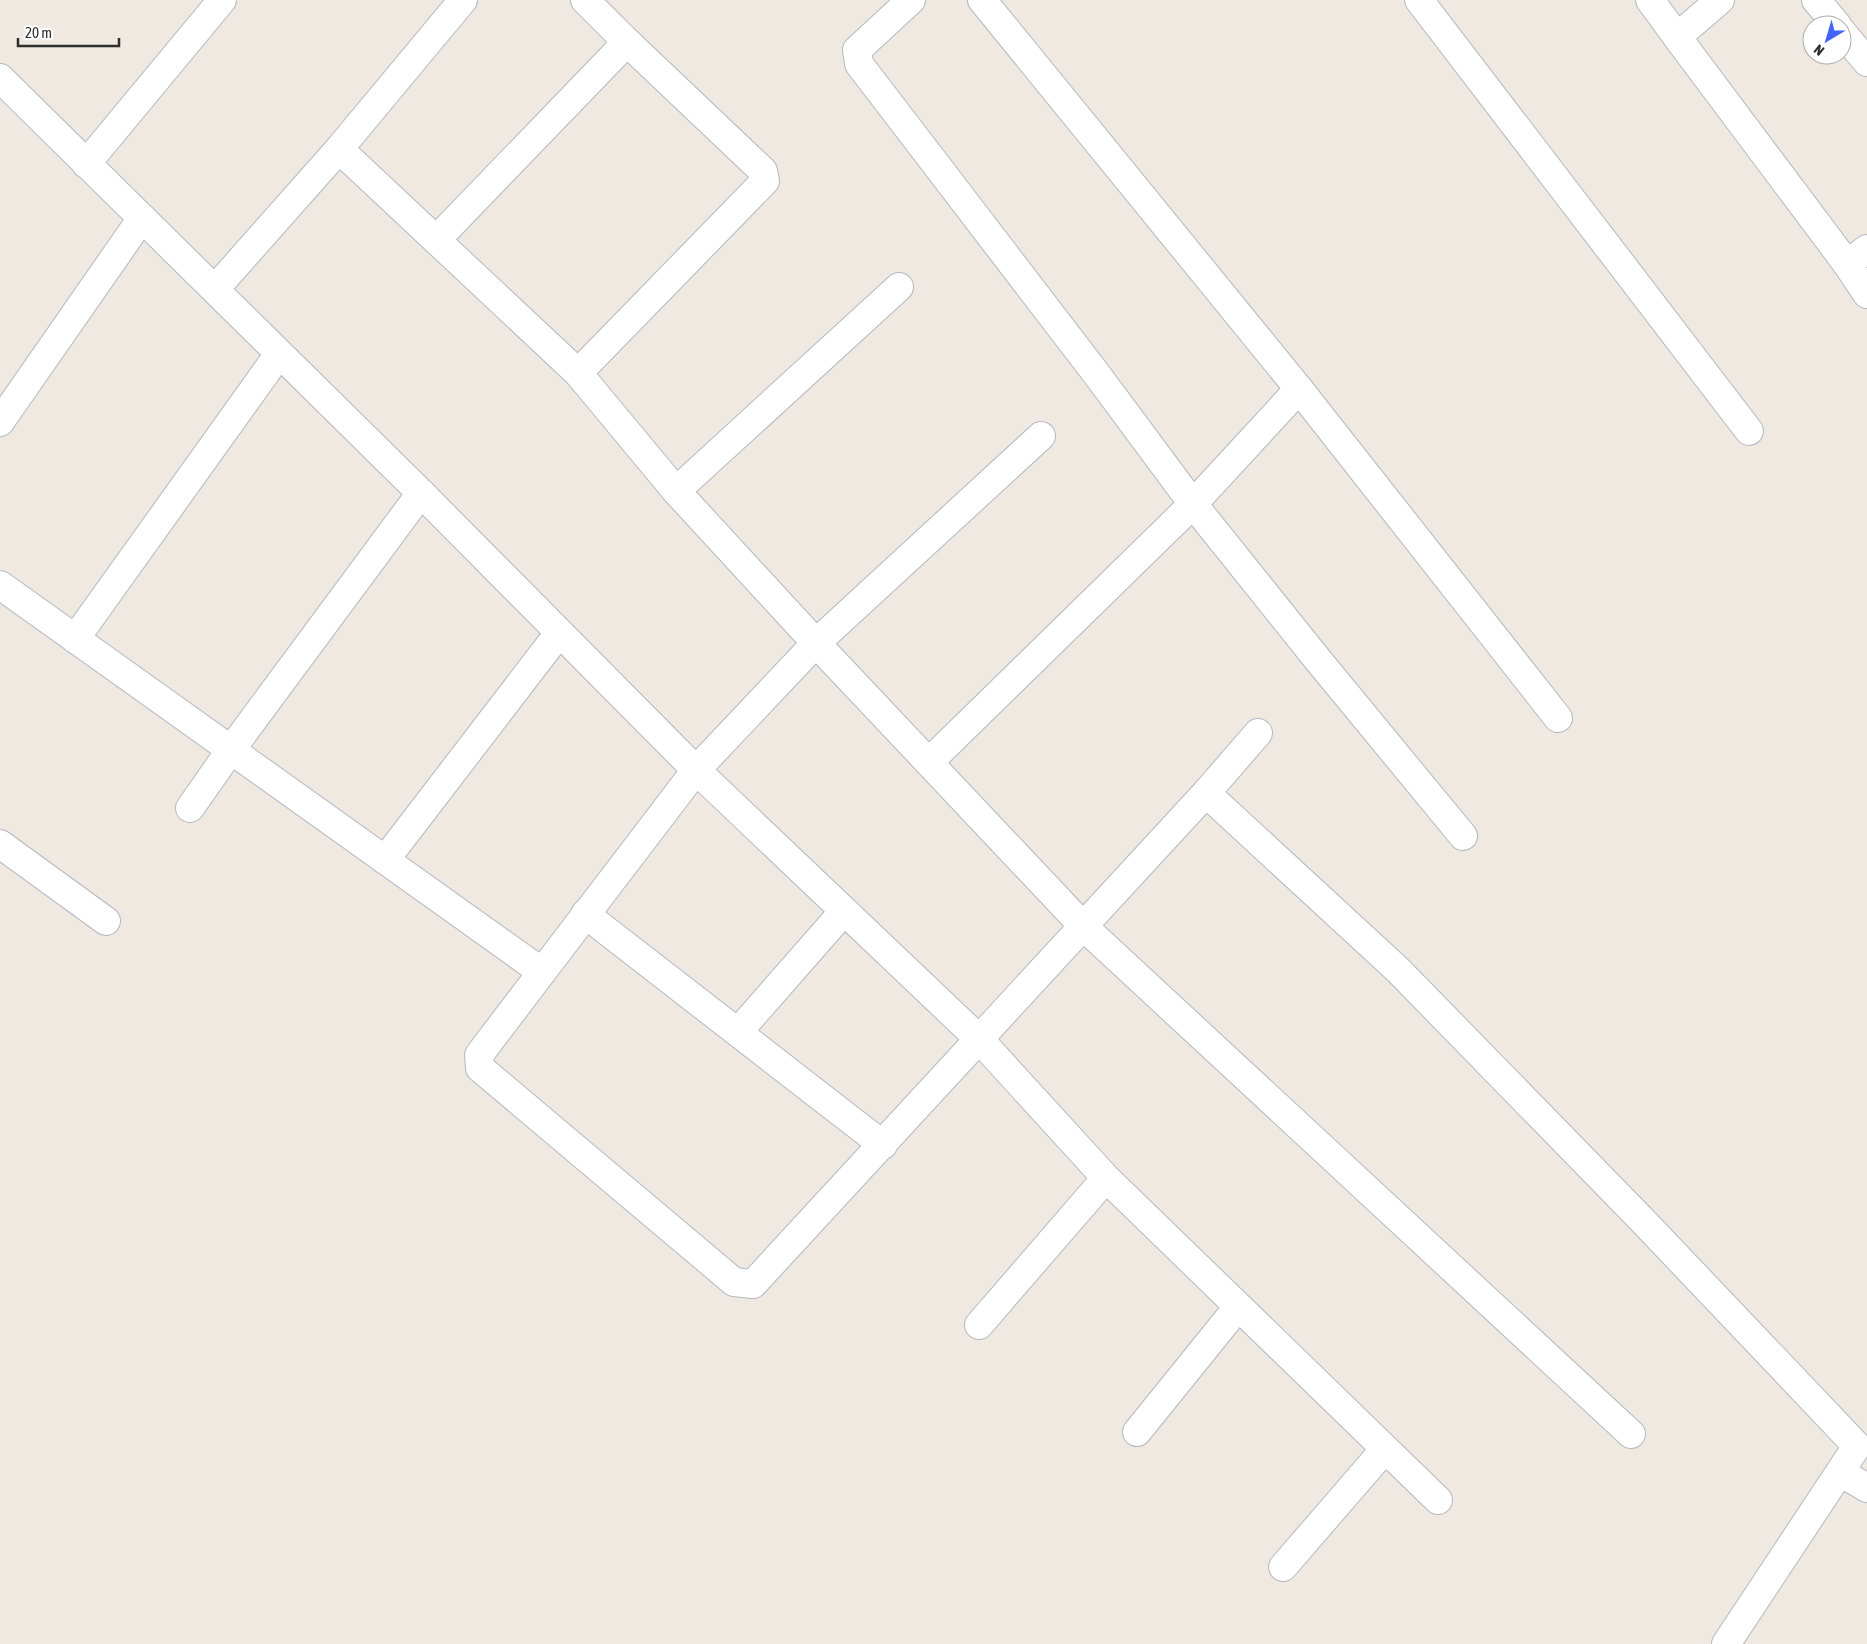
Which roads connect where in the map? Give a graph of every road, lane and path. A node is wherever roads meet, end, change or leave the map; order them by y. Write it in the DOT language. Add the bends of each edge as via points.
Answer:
graph roads {
  1 [pos="222,0"];
  2 [pos="463,0"];
  3 [pos="585,0"];
  4 [pos="911,0"];
  5 [pos="982,0"];
  6 [pos="1419,0"];
  7 [pos="1650,0"];
  8 [pos="1720,0"];
  9 [pos="1816,0"];
  10 [pos="1828,15"];
  11 [pos="1677,36"];
  12 [pos="627,42"];
  13 [pos="1852,44"];
  14 [pos="1867,62"];
  15 [pos="0,78"];
  16 [pos="339,149"];
  17 [pos="86,164"];
  18 [pos="142,218"];
  19 [pos="436,240"];
  20 [pos="1857,257"];
  21 [pos="899,288"];
  22 [pos="215,289"];
  23 [pos="1867,294"];
  24 [pos="279,354"];
  25 [pos="578,373"];
  26 [pos="1299,389"];
  27 [pos="0,422"];
  28 [pos="1749,431"];
  29 [pos="1041,436"];
  30 [pos="676,491"];
  31 [pos="421,494"];
  32 [pos="1194,504"];
  33 [pos="0,585"];
  34 [pos="559,633"];
  35 [pos="75,639"];
  36 [pos="816,643"];
  37 [pos="1558,718"];
  38 [pos="1258,732"];
  39 [pos="230,751"];
  40 [pos="929,762"];
  41 [pos="696,770"];
  42 [pos="1206,794"];
  43 [pos="190,808"];
  44 [pos="1463,836"];
  45 [pos="0,844"];
  46 [pos="385,860"];
  47 [pos="844,911"];
  48 [pos="585,914"];
  49 [pos="106,920"];
  50 [pos="1084,927"];
  51 [pos="542,972"];
  52 [pos="738,1032"];
  53 [pos="980,1040"];
  54 [pos="883,1145"];
  55 [pos="1106,1178"];
  56 [pos="1238,1307"];
  57 [pos="979,1325"];
  58 [pos="1137,1432"];
  59 [pos="1632,1434"];
  60 [pos="1385,1449"];
  61 [pos="1840,1472"];
  62 [pos="1867,1488"];
  63 [pos="1438,1500"];
  64 [pos="1283,1567"];
  65 [pos="1726,1644"];
  1 -- 17 [label="street"];
  2 -- 16 [label="street"];
  3 -- 12 [label="street"];
  4 -- 32 [label="street" via="857,50 859,64"];
  5 -- 26 [label="street"];
  6 -- 28 [label="street"];
  7 -- 11 [label="street"];
  8 -- 11 [label="street"];
  9 -- 10 [label="street"];
  11 -- 20 [label="street"];
  12 -- 19 [label="street"];
  12 -- 25 [label="street" via="763,171 766,182"];
  13 -- 14 [label="street"];
  15 -- 17 [label="street"];
  16 -- 19 [label="street"];
  16 -- 22 [label="street"];
  17 -- 18 [label="street"];
  18 -- 22 [label="street"];
  18 -- 27 [label="street"];
  19 -- 25 [label="street"];
  20 -- 23 [label="street"];
  21 -- 30 [label="street"];
  22 -- 24 [label="street"];
  24 -- 31 [label="street"];
  24 -- 35 [label="street"];
  25 -- 30 [label="street"];
  26 -- 32 [label="street"];
  26 -- 37 [label="street"];
  29 -- 36 [label="street"];
  30 -- 36 [label="street"];
  31 -- 34 [label="street"];
  31 -- 39 [label="street"];
  32 -- 40 [label="street"];
  32 -- 44 [label="street"];
  33 -- 35 [label="street"];
  34 -- 41 [label="street"];
  34 -- 46 [label="street"];
  35 -- 39 [label="street"];
  36 -- 40 [label="street"];
  36 -- 41 [label="street"];
  38 -- 42 [label="street"];
  39 -- 43 [label="street"];
  39 -- 46 [label="street"];
  40 -- 50 [label="street"];
  41 -- 47 [label="street"];
  41 -- 48 [label="street"];
  42 -- 50 [label="street"];
  42 -- 61 [label="street" via="1398,970 1857,1446"];
  45 -- 49 [label="street"];
  46 -- 51 [label="street"];
  47 -- 52 [label="street"];
  47 -- 53 [label="street"];
  48 -- 51 [label="street"];
  48 -- 52 [label="street"];
  50 -- 53 [label="street"];
  50 -- 59 [label="street"];
  51 -- 54 [label="street" via="479,1055 480,1068 734,1282 753,1284"];
  52 -- 54 [label="street"];
  53 -- 54 [label="street"];
  53 -- 55 [label="street"];
  55 -- 56 [label="street"];
  55 -- 57 [label="street"];
  56 -- 58 [label="street"];
  56 -- 60 [label="street"];
  60 -- 63 [label="street"];
  60 -- 64 [label="street"];
  61 -- 62 [label="street"];
  61 -- 65 [label="street"];
}
